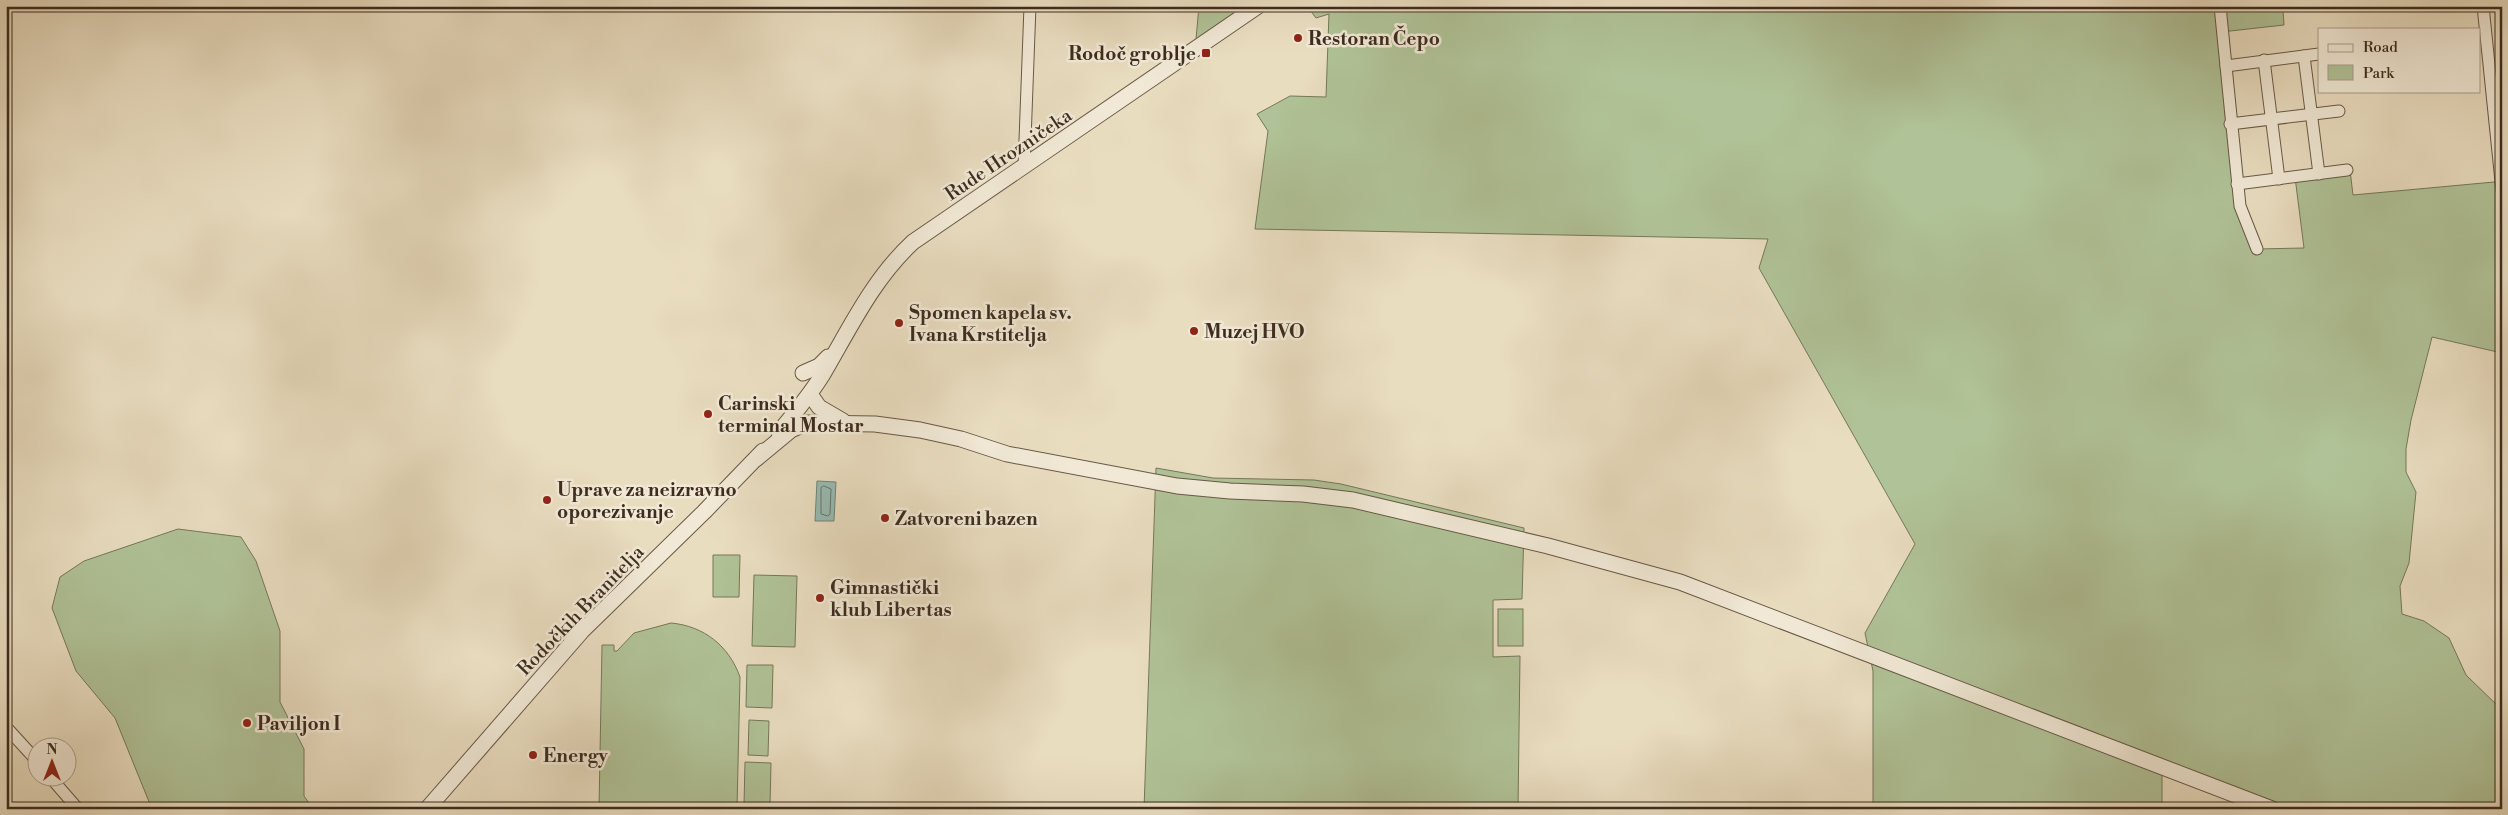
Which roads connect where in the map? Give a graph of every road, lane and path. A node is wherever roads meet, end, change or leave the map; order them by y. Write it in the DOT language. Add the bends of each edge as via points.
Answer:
graph roads {
  1 [pos="1030,6"];
  2 [pos="1258,6"];
  3 [pos="2220,6"];
  4 [pos="2483,6"];
  5 [pos="2318,54"];
  6 [pos="2304,56"];
  7 [pos="2264,60"];
  8 [pos="2226,66"];
  9 [pos="2339,111"];
  10 [pos="2310,115"];
  11 [pos="2271,119"];
  12 [pos="2230,124"];
  13 [pos="1024,167"];
  14 [pos="2347,170"];
  15 [pos="2319,174"];
  16 [pos="2279,179"];
  17 [pos="2237,184"];
  18 [pos="2502,191"];
  19 [pos="2257,250"];
  20 [pos="839,345"];
  21 [pos="803,373"];
  22 [pos="823,374"];
  23 [pos="805,400"];
  24 [pos="819,422"];
  25 [pos="849,423"];
  26 [pos="756,459"];
  27 [pos="7,729"];
  28 [pos="28,751"];
  29 [pos="60,788"];
  30 [pos="78,809"];
  31 [pos="427,809"];
  32 [pos="2272,809"];
  1 -- 13 [label="street"];
  2 -- 13 [label="street, Rude Hrozničeka"];
  3 -- 8 [label="street"];
  4 -- 18 [label="street"];
  5 -- 6 [label="street"];
  6 -- 7 [label="street"];
  6 -- 10 [label="street"];
  7 -- 8 [label="street"];
  7 -- 11 [label="street"];
  8 -- 12 [label="street"];
  9 -- 10 [label="street"];
  10 -- 11 [label="street"];
  10 -- 15 [label="street"];
  11 -- 12 [label="street"];
  11 -- 16 [label="street"];
  12 -- 17 [label="street"];
  13 -- 20 [label="street, Rude Hrozničeka" via="913,242 896,258"];
  14 -- 15 [label="street"];
  15 -- 16 [label="street"];
  16 -- 17 [label="street"];
  17 -- 19 [label="street" via="2240,206"];
  20 -- 21 [label="street" via="824,361"];
  20 -- 22 [label="street, Rude Hrozničeka"];
  22 -- 23 [label="street, Rodočkih Branitelja"];
  23 -- 24 [label="street" via="806,413"];
  23 -- 25 [label="street"];
  23 -- 26 [label="street, Rodočkih Branitelja"];
  24 -- 25 [label="street"];
  24 -- 26 [label="street" via="790,430"];
  25 -- 32 [label="street" via="920,430 1036,460 1177,486 1352,500 1610,562 1680,582 1790,622"];
  26 -- 31 [label="street, Rodočkih Branitelja" via="582,631"];
  27 -- 28 [label="street"];
  29 -- 30 [label="street"];
}
